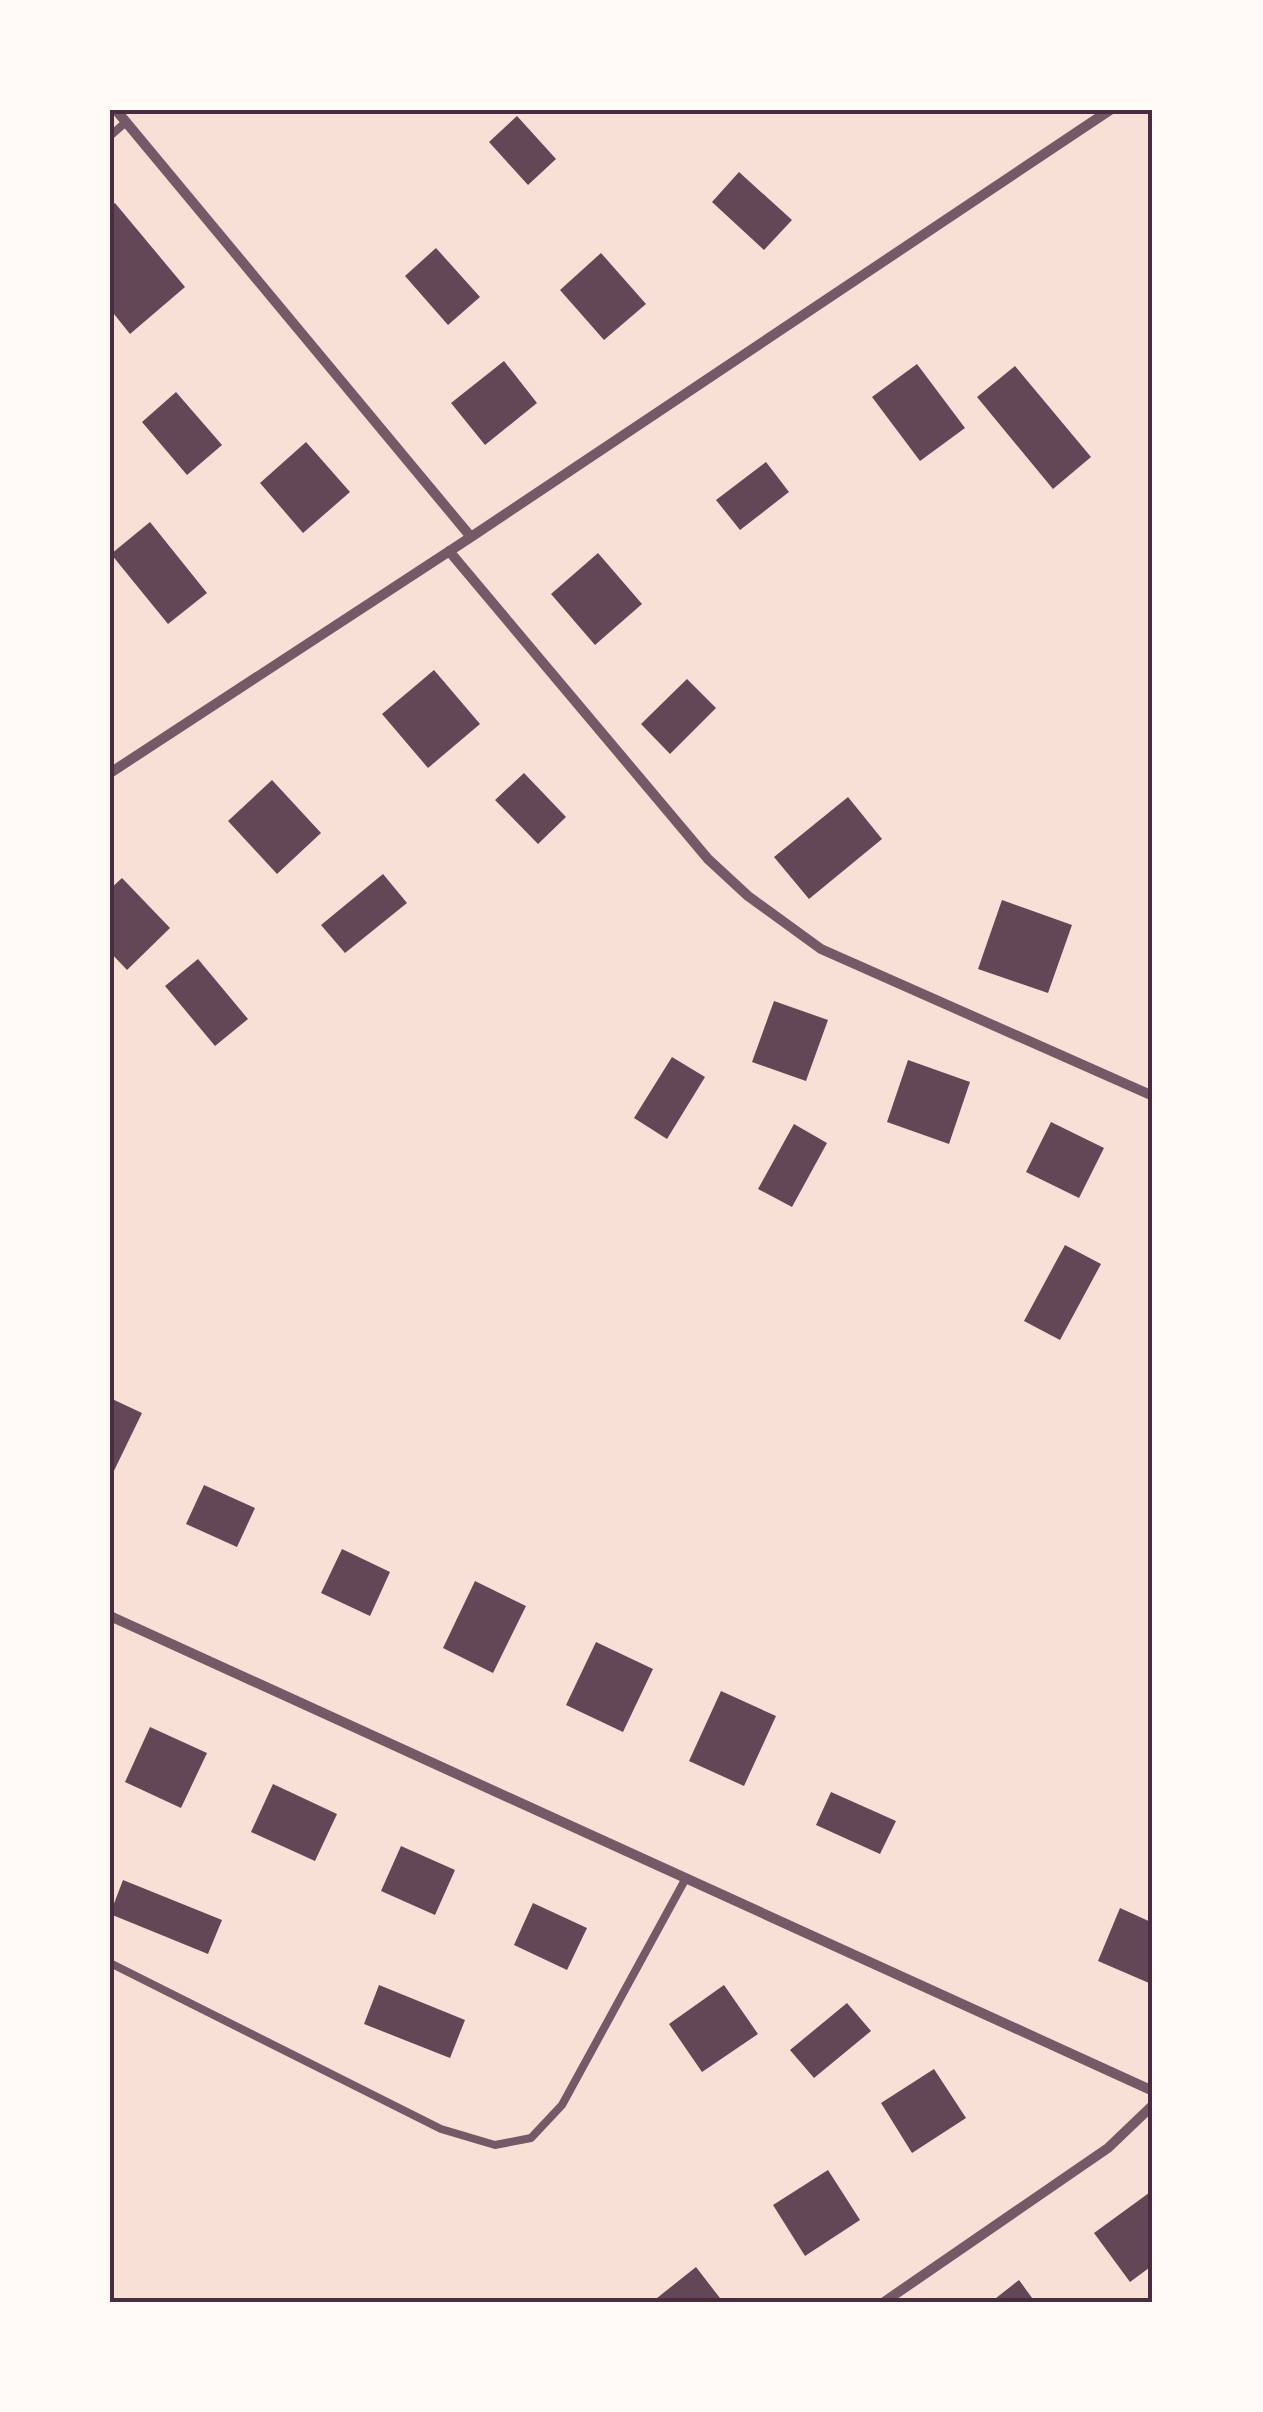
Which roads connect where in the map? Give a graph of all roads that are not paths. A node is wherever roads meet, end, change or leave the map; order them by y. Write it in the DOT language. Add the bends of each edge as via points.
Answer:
graph roads {
  1 [pos="116,110"];
  2 [pos="1110,110"];
  3 [pos="126,122"];
  4 [pos="110,136"];
  5 [pos="471,537"];
  6 [pos="449,551"];
  7 [pos="110,773"];
  8 [pos="1153,1096"];
  9 [pos="110,1616"];
  10 [pos="686,1878"];
  11 [pos="110,1963"];
  12 [pos="1153,2092"];
  13 [pos="1153,2104"];
  14 [pos="884,2302"];
  1 -- 3 [label="street"];
  2 -- 5 [label="street"];
  3 -- 4 [label="lane"];
  3 -- 5 [label="street"];
  5 -- 6 [label="street"];
  6 -- 7 [label="street"];
  6 -- 8 [label="street" via="708,858 748,896 821,949"];
  9 -- 10 [label="street"];
  10 -- 11 [label="lane" via="562,2104 531,2138 495,2145 442,2129"];
  10 -- 12 [label="street"];
  13 -- 14 [label="street" via="1108,2148"];
}
